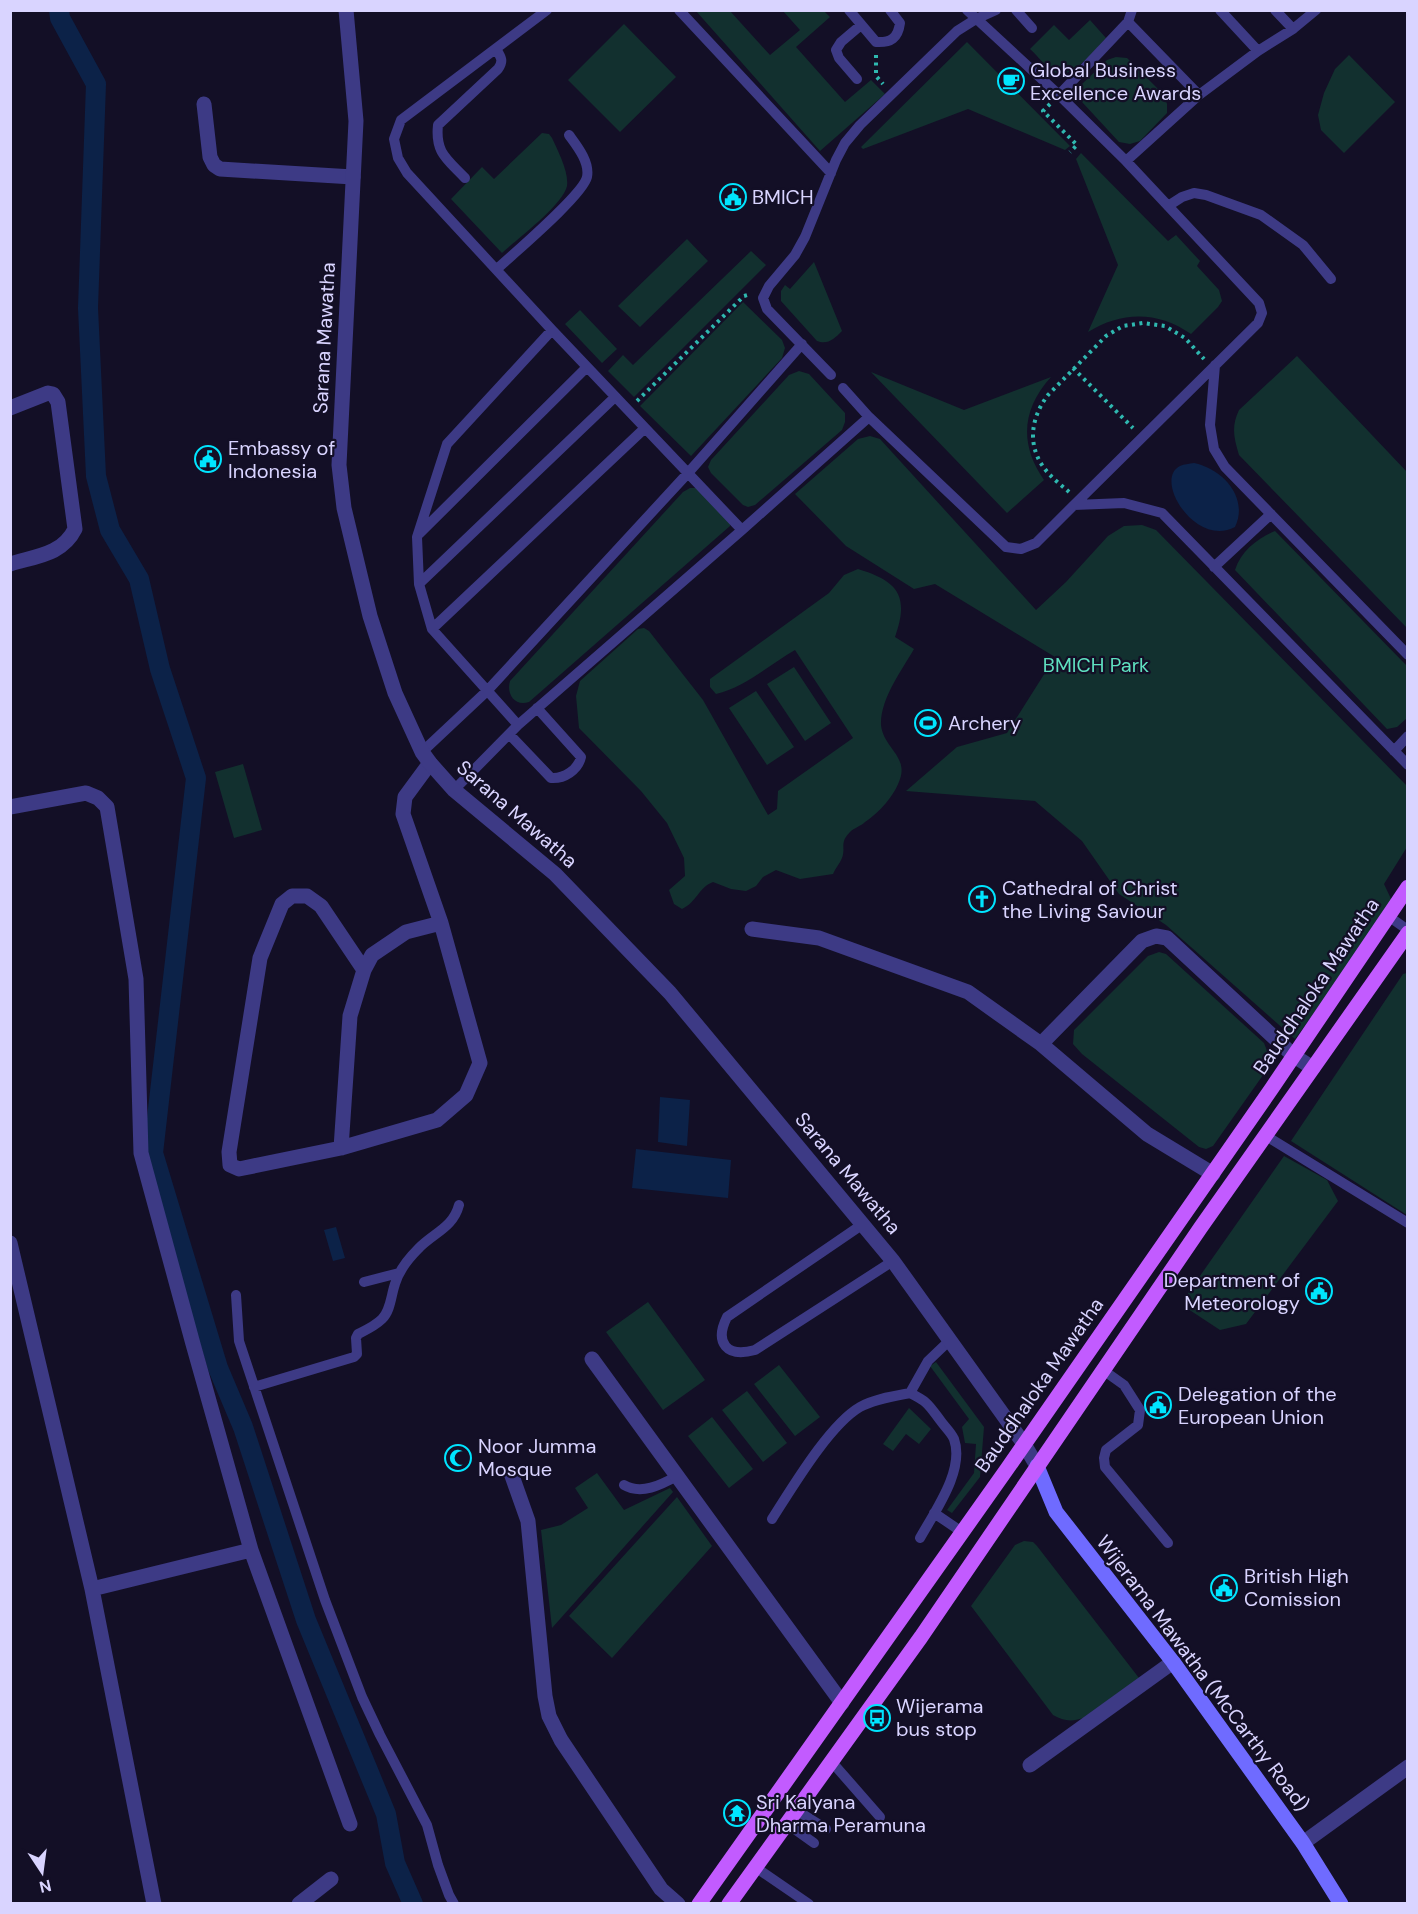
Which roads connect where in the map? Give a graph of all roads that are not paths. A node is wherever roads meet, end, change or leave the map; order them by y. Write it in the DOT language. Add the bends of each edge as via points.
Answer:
graph roads {
  1 [pos="345,10"];
  2 [pos="547,10"];
  3 [pos="679,10"];
  4 [pos="849,10"];
  5 [pos="890,10"];
  6 [pos="967,10"];
  7 [pos="996,10"];
  8 [pos="1016,10"];
  9 [pos="1132,10"];
  10 [pos="1220,10"];
  11 [pos="1275,10"];
  12 [pos="1316,10"];
  13 [pos="976,19"];
  14 [pos="1128,22"];
  15 [pos="861,25"];
  16 [pos="1032,28"];
  17 [pos="1293,29"];
  18 [pos="496,49"];
  19 [pos="1258,51"];
  20 [pos="857,79"];
  21 [pos="1059,95"];
  22 [pos="1199,95"];
  23 [pos="204,104"];
  24 [pos="569,135"];
  25 [pos="1126,161"];
  26 [pos="831,173"];
  27 [pos="353,177"];
  28 [pos="465,178"];
  29 [pos="1168,206"];
  30 [pos="496,268"];
  31 [pos="1331,279"];
  32 [pos="552,330"];
  33 [pos="802,344"];
  34 [pos="1214,366"];
  35 [pos="586,367"];
  36 [pos="831,375"];
  37 [pos="843,388"];
  38 [pos="615,397"];
  39 [pos="10,408"];
  40 [pos="869,417"];
  41 [pos="645,428"];
  42 [pos="688,473"];
  43 [pos="1076,503"];
  44 [pos="1271,514"];
  45 [pos="742,530"];
  46 [pos="417,537"];
  47 [pos="10,564"];
  48 [pos="1214,567"];
  49 [pos="419,584"];
  50 [pos="432,629"];
  51 [pos="1407,655"];
  52 [pos="487,691"];
  53 [pos="537,708"];
  54 [pos="518,725"];
  55 [pos="509,734"];
  56 [pos="1407,736"];
  57 [pos="1394,751"];
  58 [pos="426,758"];
  59 [pos="1407,765"];
  60 [pos="454,790"];
  61 [pos="10,807"];
  62 [pos="1407,887"];
  63 [pos="1388,916"];
  64 [pos="441,923"];
  65 [pos="752,929"];
  66 [pos="1407,931"];
  67 [pos="364,970"];
  68 [pos="1041,1044"];
  69 [pos="1294,1056"];
  70 [pos="1313,1068"];
  71 [pos="1266,1136"];
  72 [pos="340,1148"];
  73 [pos="1213,1174"];
  74 [pos="459,1205"];
  75 [pos="1407,1223"];
  76 [pos="863,1224"];
  77 [pos="10,1242"];
  78 [pos="893,1261"];
  79 [pos="399,1273"];
  80 [pos="363,1282"];
  81 [pos="236,1295"];
  82 [pos="950,1340"];
  83 [pos="592,1359"];
  84 [pos="1103,1370"];
  85 [pos="254,1387"];
  86 [pos="910,1393"];
  87 [pos="1024,1444"];
  88 [pos="1037,1466"];
  89 [pos="511,1473"];
  90 [pos="676,1476"];
  91 [pos="624,1485"];
  92 [pos="934,1513"];
  93 [pos="772,1520"];
  94 [pos="962,1532"];
  95 [pos="920,1538"];
  96 [pos="1168,1544"];
  97 [pos="251,1550"];
  98 [pos="92,1589"];
  99 [pos="1173,1662"];
  100 [pos="842,1703"];
  101 [pos="831,1761"];
  102 [pos="1030,1765"];
  103 [pos="1407,1767"];
  104 [pos="796,1810"];
  105 [pos="880,1817"];
  106 [pos="786,1823"];
  107 [pos="350,1824"];
  108 [pos="826,1829"];
  109 [pos="814,1843"];
  110 [pos="1303,1843"];
  111 [pos="755,1867"];
  112 [pos="331,1879"];
  113 [pos="154,1904"];
  114 [pos="299,1904"];
  115 [pos="454,1904"];
  116 [pos="678,1904"];
  117 [pos="699,1904"];
  118 [pos="729,1904"];
  119 [pos="809,1904"];
  120 [pos="1341,1904"];
  1 -- 27 [label="street, Sarana Mawatha" via="356,121"];
  2 -- 18 [label="lane"];
  3 -- 26 [label="lane"];
  4 -- 15 [label="lane"];
  5 -- 15 [label="lane" via="900,23 894,39 876,42"];
  6 -- 13 [label="lane"];
  7 -- 13 [label="lane"];
  8 -- 16 [label="lane"];
  9 -- 14 [label="lane"];
  10 -- 19 [label="lane"];
  11 -- 17 [label="lane"];
  12 -- 17 [label="lane"];
  13 -- 21 [label="lane"];
  13 -- 26 [label="lane" via="957,31 860,125 845,143"];
  14 -- 21 [label="lane"];
  14 -- 22 [label="lane"];
  15 -- 20 [label="lane" via="836,50"];
  17 -- 19 [label="lane"];
  18 -- 28 [label="lane" via="501,58 498,69 438,125 436,139 440,150"];
  18 -- 30 [label="lane" via="401,120 394,139 406,173"];
  19 -- 22 [label="lane"];
  21 -- 25 [label="lane"];
  22 -- 25 [label="lane"];
  23 -- 27 [label="street" via="210,157 220,169"];
  24 -- 30 [label="lane" via="583,155 587,178 572,199"];
  25 -- 29 [label="lane"];
  26 -- 33 [label="lane" via="805,237 763,298 767,309"];
  27 -- 58 [label="street, Sarana Mawatha" via="339,465 344,508 369,616 395,693"];
  29 -- 31 [label="lane" via="1194,193 1261,215 1303,245"];
  29 -- 34 [label="lane" via="1258,303 1262,313 1258,323"];
  30 -- 32 [label="lane"];
  32 -- 35 [label="lane"];
  32 -- 46 [label="lane" via="447,444"];
  33 -- 36 [label="lane"];
  33 -- 42 [label="lane"];
  34 -- 43 [label="lane"];
  34 -- 44 [label="lane" via="1210,424 1214,449 1225,467"];
  35 -- 38 [label="lane"];
  35 -- 46 [label="lane"];
  37 -- 40 [label="lane"];
  38 -- 41 [label="lane"];
  38 -- 49 [label="lane"];
  39 -- 47 [label="street" via="48,393 58,402 75,529 59,549"];
  40 -- 43 [label="lane" via="1006,547 1021,549 1036,543"];
  40 -- 45 [label="lane"];
  41 -- 42 [label="lane"];
  41 -- 50 [label="lane"];
  42 -- 45 [label="lane"];
  42 -- 52 [label="lane"];
  43 -- 48 [label="lane" via="1124,503 1162,513"];
  44 -- 48 [label="lane"];
  44 -- 51 [label="lane"];
  45 -- 53 [label="lane"];
  46 -- 49 [label="lane"];
  48 -- 57 [label="lane"];
  49 -- 50 [label="lane"];
  50 -- 52 [label="lane"];
  52 -- 54 [label="lane"];
  52 -- 58 [label="lane"];
  53 -- 54 [label="lane"];
  53 -- 55 [label="lane" via="581,758 579,766 560,779 551,778"];
  54 -- 55 [label="lane"];
  55 -- 60 [label="lane"];
  56 -- 57 [label="lane"];
  57 -- 59 [label="lane"];
  58 -- 60 [label="street, Sarana Mawatha"];
  58 -- 64 [label="street" via="405,797 403,814"];
  60 -- 76 [label="street, Sarana Mawatha" via="555,873 670,993"];
  61 -- 97 [label="street" via="86,793 107,807 136,979 141,1153"];
  62 -- 63 [label="main road, Bauddhaloka Mawatha"];
  63 -- 66 [label="lane"];
  63 -- 69 [label="main road, Bauddhaloka Mawatha"];
  64 -- 67 [label="street" via="406,932 372,955"];
  64 -- 72 [label="street" via="480,1063 466,1095 437,1120"];
  65 -- 68 [label="street" via="819,938 968,992"];
  66 -- 70 [label="main road"];
  67 -- 72 [label="street" via="350,1016"];
  67 -- 72 [label="street" via="321,906 307,896 292,896 282,904 260,958 230,1165 239,1169"];
  68 -- 69 [label="street" via="1142,941 1156,936 1167,938"];
  68 -- 73 [label="street" via="1147,1134"];
  69 -- 70 [label="street"];
  69 -- 73 [label="main road, Bauddhaloka Mawatha"];
  70 -- 71 [label="main road"];
  71 -- 75 [label="lane"];
  71 -- 84 [label="main road"];
  73 -- 87 [label="main road, Bauddhaloka Mawatha"];
  74 -- 79 [label="lane" via="450,1223 420,1246"];
  76 -- 78 [label="street, Sarana Mawatha"];
  76 -- 78 [label="lane" via="727,1317 721,1329 722,1340 729,1349 742,1354 755,1350"];
  77 -- 98 [label="street"];
  78 -- 82 [label="street, Sarana Mawatha"];
  79 -- 80 [label="lane"];
  79 -- 85 [label="lane" via="388,1310 382,1319 358,1334 354,1357"];
  81 -- 85 [label="lane" via="239,1341"];
  82 -- 86 [label="lane" via="928,1360"];
  82 -- 87 [label="street, Sarana Mawatha"];
  83 -- 90 [label="street"];
  84 -- 88 [label="main road"];
  84 -- 96 [label="lane" via="1124,1384 1140,1410 1138,1425 1106,1450 1105,1467"];
  85 -- 115 [label="lane" via="325,1600 362,1697 427,1825"];
  86 -- 92 [label="lane" via="926,1401 954,1438 953,1470"];
  86 -- 93 [label="lane" via="862,1406 843,1419"];
  87 -- 88 [label="street, Sarana Mawatha"];
  87 -- 94 [label="main road, Bauddhaloka Mawatha"];
  88 -- 99 [label="main road, Wijerama Mawatha (McCarthy Road)" via="1056,1512"];
  88 -- 101 [label="main road"];
  89 -- 116 [label="street" via="528,1521 549,1716 661,1889"];
  90 -- 91 [label="lane" via="662,1485 644,1489"];
  90 -- 100 [label="street"];
  92 -- 94 [label="lane"];
  92 -- 95 [label="lane"];
  94 -- 100 [label="main road, Bauddhaloka Mawatha"];
  97 -- 98 [label="street"];
  97 -- 107 [label="street"];
  98 -- 113 [label="street"];
  99 -- 102 [label="street"];
  99 -- 110 [label="main road, Wijerama Mawatha (McCarthy Road)"];
  100 -- 117 [label="main road, Bauddhaloka Mawatha"];
  101 -- 104 [label="main road"];
  101 -- 105 [label="lane"];
  103 -- 110 [label="street"];
  104 -- 106 [label="main road"];
  104 -- 108 [label="lane"];
  106 -- 109 [label="lane"];
  106 -- 111 [label="main road"];
  110 -- 120 [label="main road, Wijerama Mawatha (McCarthy Road)"];
  111 -- 118 [label="main road"];
  111 -- 119 [label="lane"];
  112 -- 114 [label="street"];
}
